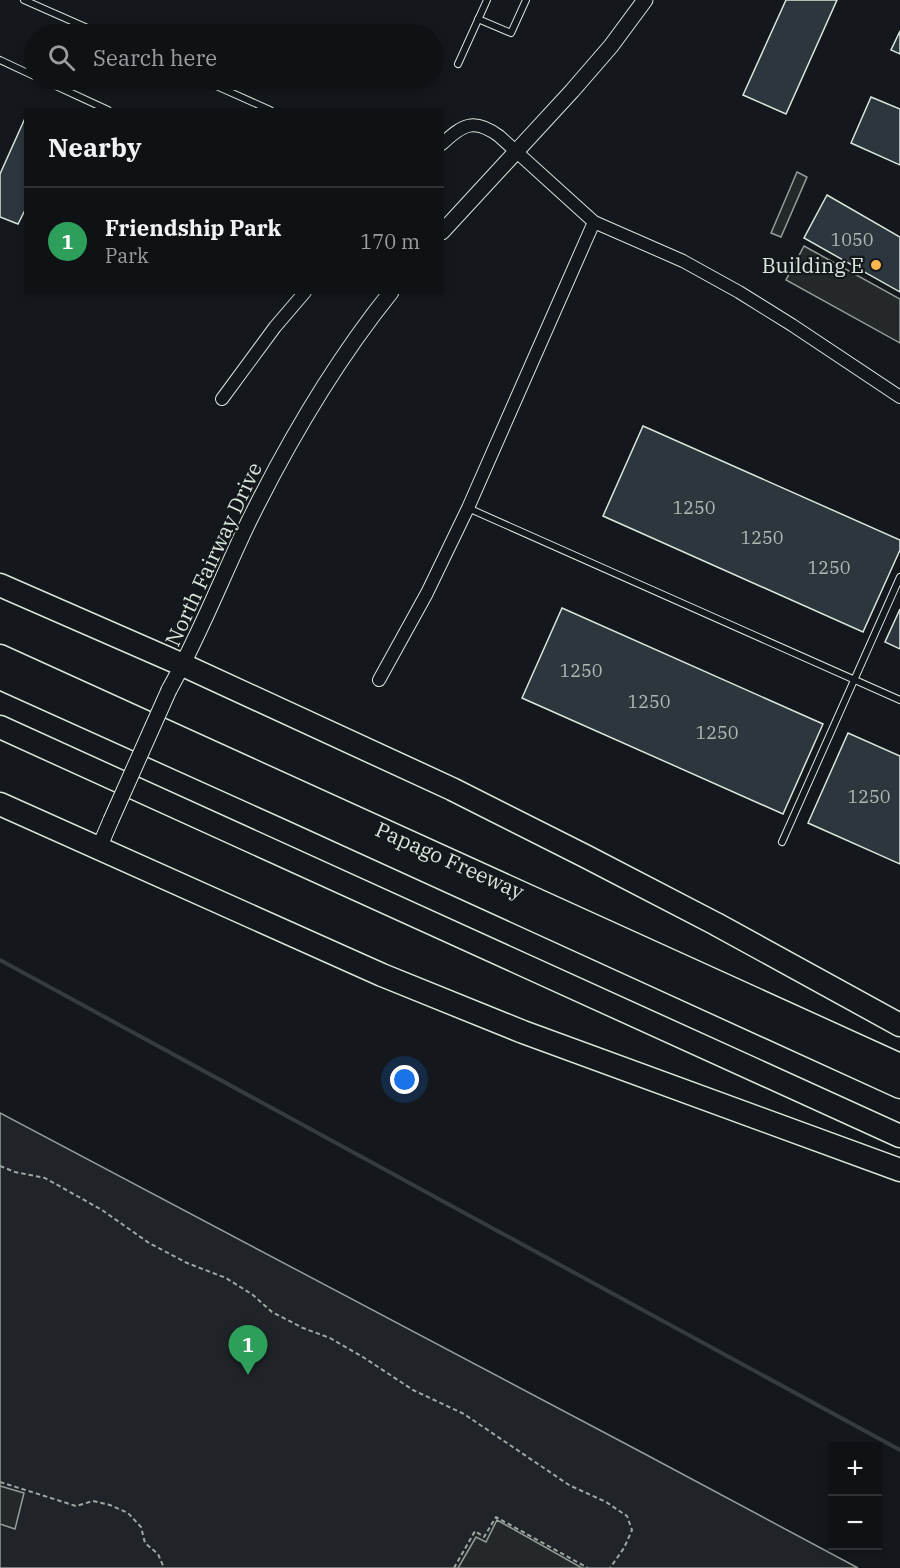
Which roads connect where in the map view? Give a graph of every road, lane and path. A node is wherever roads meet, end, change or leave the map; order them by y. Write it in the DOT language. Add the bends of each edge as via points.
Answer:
graph roads {
  1 [pos="24,0"];
  2 [pos="487,0"];
  3 [pos="526,0"];
  4 [pos="645,0"];
  5 [pos="478,19"];
  6 [pos="78,24"];
  7 [pos="0,60"];
  8 [pos="458,64"];
  9 [pos="24,71"];
  10 [pos="65,90"];
  11 [pos="225,90"];
  12 [pos="104,108"];
  13 [pos="266,108"];
  14 [pos="444,142"];
  15 [pos="516,152"];
  16 [pos="594,222"];
  17 [pos="444,230"];
  18 [pos="303,294"];
  19 [pos="389,294"];
  20 [pos="900,397"];
  21 [pos="222,399"];
  22 [pos="468,508"];
  23 [pos="900,577"];
  24 [pos="0,585"];
  25 [pos="0,656"];
  26 [pos="183,665"];
  27 [pos="0,678"];
  28 [pos="379,680"];
  29 [pos="855,680"];
  30 [pos="900,700"];
  31 [pos="0,727"];
  32 [pos="0,804"];
  33 [pos="782,842"];
  34 [pos="99,848"];
  35 [pos="900,1025"];
  36 [pos="900,1065"];
  37 [pos="900,1087"];
  38 [pos="900,1136"];
  39 [pos="0,1166"];
  40 [pos="900,1170"];
  41 [pos="0,1482"];
  42 [pos="164,1568"];
  43 [pos="454,1568"];
  44 [pos="588,1568"];
  45 [pos="610,1568"];
  1 -- 6 [label="lane"];
  2 -- 5 [label="lane"];
  3 -- 5 [label="lane" via="511,33"];
  4 -- 15 [label="street" via="611,46"];
  5 -- 8 [label="lane"];
  7 -- 9 [label="lane"];
  10 -- 12 [label="lane"];
  11 -- 13 [label="lane"];
  14 -- 15 [label="street" via="460,129 480,125"];
  15 -- 16 [label="street"];
  15 -- 17 [label="street"];
  16 -- 20 [label="street" via="683,261 739,292"];
  16 -- 22 [label="street"];
  18 -- 21 [label="street"];
  19 -- 26 [label="street, North Fairway Drive" via="326,381 286,449"];
  22 -- 28 [label="street"];
  22 -- 29 [label="lane"];
  23 -- 29 [label="lane"];
  24 -- 26 [label="highway"];
  25 -- 36 [label="highway, Papago Freeway"];
  26 -- 34 [label="street, North Fairway Drive, bridge"];
  26 -- 35 [label="highway" via="452,789 716,924"];
  27 -- 37 [label="highway"];
  29 -- 30 [label="lane"];
  29 -- 33 [label="lane"];
  31 -- 38 [label="highway"];
  32 -- 34 [label="highway"];
  34 -- 40 [label="highway" via="382,975 523,1032"];
  39 -- 45 [label="path" via="45,1178 102,1210 149,1243 226,1278 272,1312 330,1338 413,1390 464,1414 569,1485 606,1502 627,1516 632,1530"];
  41 -- 42 [label="path" via="76,1506 93,1502 128,1514 141,1527 145,1543 158,1554"];
  43 -- 44 [label="path" via="474,1531 484,1537 496,1517"];
}
